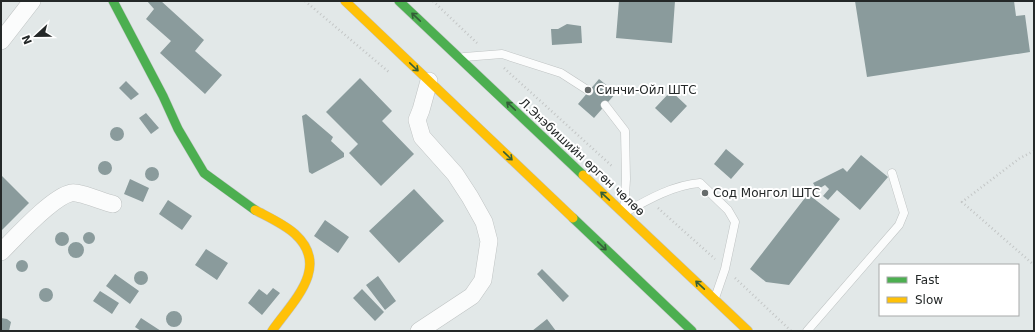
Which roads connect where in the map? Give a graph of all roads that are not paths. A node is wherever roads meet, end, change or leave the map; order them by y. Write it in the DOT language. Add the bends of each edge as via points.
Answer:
graph roads {
  1 [pos="32,1"];
  2 [pos="113,1"];
  3 [pos="345,1"];
  4 [pos="399,1"];
  5 [pos="1,41"];
  6 [pos="459,58"];
  7 [pos="429,81"];
  8 [pos="589,91"];
  9 [pos="605,105"];
  10 [pos="892,173"];
  11 [pos="113,204"];
  12 [pos="624,213"];
  13 [pos="1,252"];
  14 [pos="714,299"];
  15 [pos="272,331"];
  16 [pos="419,331"];
  17 [pos="692,331"];
  18 [pos="748,331"];
  19 [pos="807,331"];
  1 -- 5 [label="street"];
  2 -- 15 [label="main road" via="178,129 204,173 242,202 294,233 307,248 311,267 306,283"];
  3 -- 7 [label="main road, one-way"];
  6 -- 4 [label="main road, Л.Энэбишийн өргөн чөлөө, one-way"];
  6 -- 8 [label="lane" via="502,54 561,73"];
  12 -- 6 [label="main road, Л.Энэбишийн өргөн чөлөө, one-way"];
  7 -- 16 [label="street" via="422,110 416,120 422,137 455,174 470,197 484,222 489,241 483,280 472,296"];
  7 -- 17 [label="main road, one-way"];
  9 -- 12 [label="lane" via="625,131"];
  10 -- 19 [label="lane" via="904,214 899,225"];
  11 -- 13 [label="street" via="73,192 62,196"];
  14 -- 12 [label="main road, Л.Энэбишийн өргөн чөлөө, one-way"];
  12 -- 14 [label="lane" via="648,199 686,184 700,183 728,210 736,222 725,269"];
  14 -- 18 [label="main road, Л.Энэбишийн өргөн чөлөө"];
}
